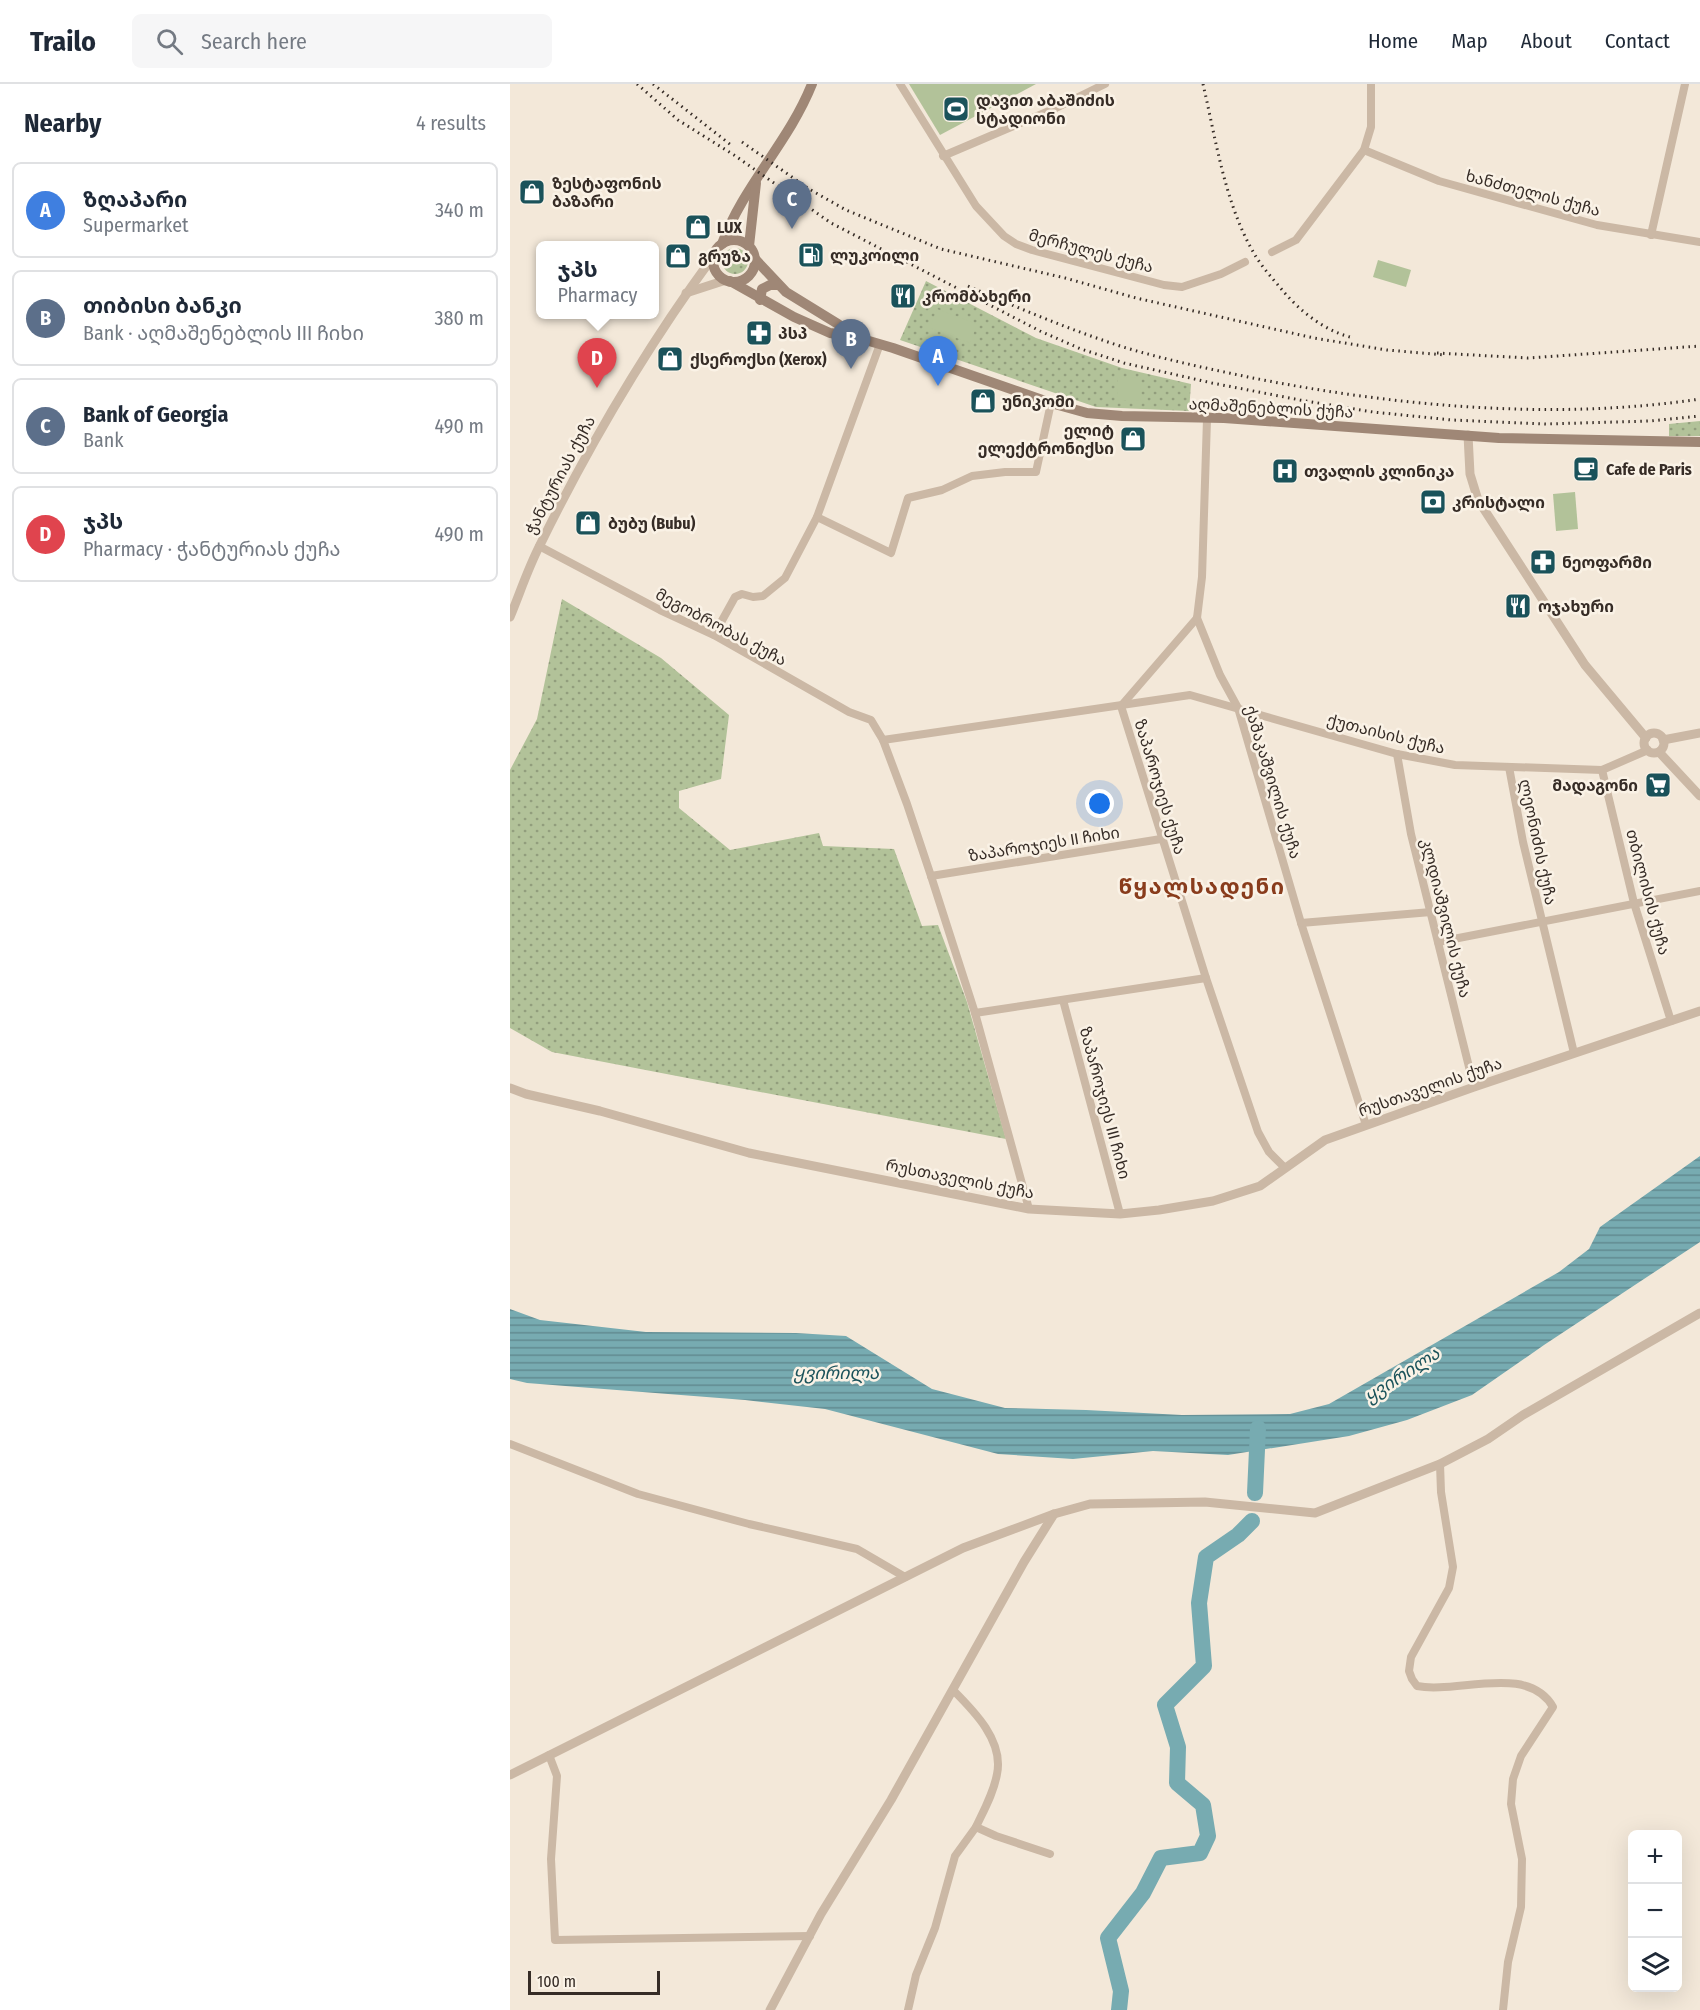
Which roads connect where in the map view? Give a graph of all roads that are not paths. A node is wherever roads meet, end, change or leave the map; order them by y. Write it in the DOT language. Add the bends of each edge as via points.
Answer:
graph roads {
  1 [pos="812,84"];
  2 [pos="900,84"];
  3 [pos="1105,84"];
  4 [pos="1371,84"];
  5 [pos="1685,84"];
  6 [pos="1364,150"];
  7 [pos="944,156"];
  8 [pos="756,180"];
  9 [pos="1651,235"];
  10 [pos="1700,242"];
  11 [pos="722,244"];
  12 [pos="749,246"];
  13 [pos="1272,252"];
  14 [pos="715,254"];
  15 [pos="755,259"];
  16 [pos="1245,262"];
  17 [pos="728,280"];
  18 [pos="777,285"];
  19 [pos="686,293"];
  20 [pos="760,300"];
  21 [pos="852,336"];
  22 [pos="880,344"];
  23 [pos="1051,403"];
  24 [pos="1207,418"];
  25 [pos="1468,435"];
  26 [pos="1700,442"];
  27 [pos="817,517"];
  28 [pos="539,546"];
  29 [pos="510,617"];
  30 [pos="1197,618"];
  31 [pos="714,635"];
  32 [pos="1120,706"];
  33 [pos="1238,708"];
  34 [pos="1700,734"];
  35 [pos="1646,738"];
  36 [pos="883,740"];
  37 [pos="1663,740"];
  38 [pos="1648,750"];
  39 [pos="1659,752"];
  40 [pos="1397,754"];
  41 [pos="1509,767"];
  42 [pos="1602,770"];
  43 [pos="1700,796"];
  44 [pos="1161,839"];
  45 [pos="931,876"];
  46 [pos="1700,891"];
  47 [pos="1634,903"];
  48 [pos="1431,912"];
  49 [pos="1541,921"];
  50 [pos="1301,923"];
  51 [pos="1438,942"];
  52 [pos="1206,978"];
  53 [pos="1063,1000"];
  54 [pos="1700,1011"];
  55 [pos="975,1013"];
  56 [pos="1671,1021"];
  57 [pos="1574,1053"];
  58 [pos="1474,1087"];
  59 [pos="510,1088"];
  60 [pos="1366,1125"];
  61 [pos="1285,1168"];
  62 [pos="1029,1209"];
  63 [pos="1120,1214"];
  64 [pos="1700,1313"];
  65 [pos="510,1444"];
  66 [pos="1440,1464"];
  67 [pos="1054,1514"];
  68 [pos="905,1577"];
  69 [pos="952,1690"];
  70 [pos="549,1755"];
  71 [pos="510,1775"];
  72 [pos="976,1827"];
  73 [pos="1050,1854"];
  74 [pos="810,1935"];
  75 [pos="770,2010"];
  76 [pos="908,2010"];
  77 [pos="1503,2010"];
  1 -- 8 [label="main road"];
  2 -- 7 [label="street, მერჩულეს ქუჩა"];
  3 -- 7 [label="street"];
  4 -- 6 [label="street" via="1371,127"];
  5 -- 9 [label="street"];
  6 -- 9 [label="street, ხანძთელის ქუჩა" via="1439,181 1597,225"];
  6 -- 13 [label="street" via="1296,240"];
  7 -- 16 [label="street, მერჩულეს ქუჩა" via="991,224 1004,236 1032,250 1182,287"];
  8 -- 11 [label="main road" via="732,218"];
  8 -- 12 [label="main road"];
  9 -- 10 [label="street, ხანძთელის ქუჩა"];
  11 -- 12 [label="main road" via="736,240"];
  11 -- 14 [label="main road"];
  12 -- 15 [label="main road"];
  14 -- 17 [label="main road" via="715,269"];
  14 -- 19 [label="street, ჭანტურიას ქუჩა"];
  15 -- 17 [label="main road" via="748,276"];
  15 -- 18 [label="main road, აღმაშენებლის ქუჩა"];
  17 -- 19 [label="street"];
  17 -- 20 [label="main road, აღმაშენებლის ქუჩა"];
  18 -- 20 [label="main road" via="762,289"];
  18 -- 21 [label="main road, აღმაშენებლის ქუჩა"];
  19 -- 28 [label="street, ჭანტურიას ქუჩა" via="597,436"];
  20 -- 21 [label="main road, აღმაშენებლის ქუჩა" via="830,333"];
  21 -- 22 [label="main road, აღმაშენებლის ქუჩა"];
  22 -- 23 [label="main road, აღმაშენებლის ქუჩა"];
  22 -- 27 [label="street"];
  23 -- 24 [label="main road, აღმაშენებლის ქუჩა" via="1122,416"];
  23 -- 27 [label="street" via="1036,472 972,476 942,490 908,498 891,553"];
  24 -- 25 [label="main road, აღმაშენებლის ქუჩა"];
  24 -- 30 [label="street"];
  25 -- 26 [label="main road, აღმაშენებლის ქუჩა"];
  25 -- 35 [label="street" via="1470,474 1478,500 1585,665"];
  27 -- 31 [label="street" via="785,578 763,596 735,597"];
  28 -- 29 [label="street, ჭანტურიას ქუჩა"];
  28 -- 31 [label="street, მეგობრობას ქუჩა"];
  30 -- 32 [label="street, ზაპაროჯიეს ქუჩა"];
  30 -- 33 [label="street, ქაშაკაშვილის ქუჩა"];
  31 -- 36 [label="street, მეგობრობას ქუჩა" via="849,712 872,720"];
  32 -- 33 [label="street, ქუთაისის ქუჩა" via="1190,695"];
  32 -- 36 [label="street, ქუთაისის ქუჩა"];
  32 -- 44 [label="street, ზაპაროჯიეს ქუჩა"];
  33 -- 40 [label="street, ქუთაისის ქუჩა"];
  33 -- 50 [label="street, ქაშაკაშვილის ქუჩა"];
  34 -- 37 [label="street"];
  35 -- 37 [label="street" via="1655,734"];
  35 -- 38 [label="street"];
  36 -- 45 [label="street"];
  37 -- 39 [label="street" via="1664,747"];
  38 -- 39 [label="street"];
  38 -- 42 [label="street, ქუთაისის ქუჩა"];
  39 -- 43 [label="street"];
  40 -- 41 [label="street, ქუთაისის ქუჩა" via="1455,765"];
  40 -- 48 [label="street, კლდიაშვილის ქუჩა" via="1411,834"];
  41 -- 42 [label="street, ქუთაისის ქუჩა"];
  41 -- 49 [label="street, ლეონიძის ქუჩა"];
  42 -- 47 [label="street, თბილისის ქუჩა"];
  44 -- 45 [label="street, ზაპაროჯიეს II ჩიხი"];
  44 -- 52 [label="street, ზაპაროჯიეს ქუჩა"];
  45 -- 55 [label="street"];
  46 -- 47 [label="street, ლეონიძის ქუჩა"];
  47 -- 49 [label="street, ლეონიძის ქუჩა"];
  47 -- 56 [label="street, თბილისის ქუჩა"];
  48 -- 50 [label="street"];
  48 -- 51 [label="street, კლდიაშვილის ქუჩა"];
  49 -- 51 [label="street, ლეონიძის ქუჩა"];
  49 -- 57 [label="street, ლეონიძის ქუჩა"];
  50 -- 60 [label="street, ქაშაკაშვილის ქუჩა"];
  51 -- 58 [label="street, კლდიაშვილის ქუჩა"];
  52 -- 53 [label="street"];
  52 -- 61 [label="street, ზაპაროჯიეს ქუჩა" via="1258,1132 1269,1152"];
  53 -- 55 [label="street"];
  53 -- 63 [label="street, ზაპაროჯიეს III ჩიხი"];
  54 -- 56 [label="street, რუსთაველის ქუჩა"];
  55 -- 62 [label="street"];
  56 -- 57 [label="street, რუსთაველის ქუჩა"];
  57 -- 58 [label="street, რუსთაველის ქუჩა"];
  58 -- 60 [label="street, რუსთაველის ქუჩა"];
  59 -- 62 [label="street, რუსთაველის ქუჩა" via="749,1153"];
  60 -- 61 [label="street, რუსთაველის ქუჩა" via="1325,1140"];
  61 -- 63 [label="street, რუსთაველის ქუჩა" via="1260,1186 1213,1201"];
  62 -- 63 [label="street, რუსთაველის ქუჩა"];
  64 -- 66 [label="street"];
  65 -- 68 [label="street" via="638,1494 857,1549"];
  66 -- 67 [label="street" via="1315,1513 1205,1502 1090,1504"];
  66 -- 77 [label="street" via="1452,1567 1449,1588 1411,1657 1412,1679 1417,1686 1430,1689 1483,1683 1534,1687 1553,1707 1531,1738 1513,1779 1511,1804 1522,1859 1521,1907 1508,1962"];
  67 -- 68 [label="street" via="963,1548"];
  67 -- 69 [label="street"];
  68 -- 70 [label="street"];
  69 -- 72 [label="street" via="974,1711 996,1747 998,1773"];
  69 -- 74 [label="street"];
  70 -- 71 [label="street"];
  70 -- 74 [label="street" via="557,1776 551,1859 555,1940"];
  72 -- 73 [label="street"];
  72 -- 76 [label="street" via="955,1856"];
  74 -- 75 [label="street"];
}
